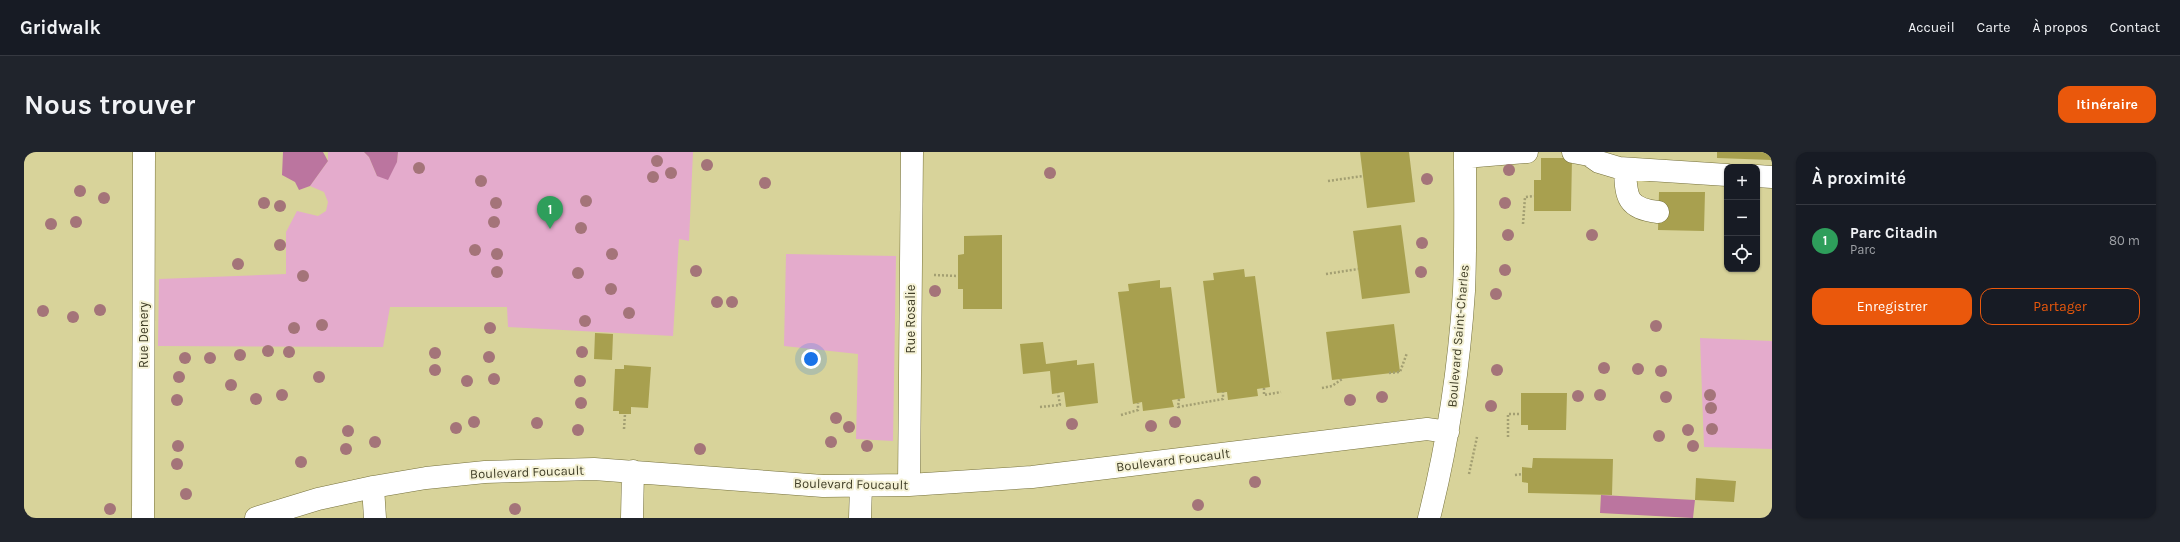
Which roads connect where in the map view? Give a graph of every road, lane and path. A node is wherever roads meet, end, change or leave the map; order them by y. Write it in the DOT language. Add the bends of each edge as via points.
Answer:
graph roads {
  1 [pos="144,152"];
  2 [pos="912,152"];
  3 [pos="1527,152"];
  4 [pos="1572,152"];
  5 [pos="1464,155"];
  6 [pos="1623,163"];
  7 [pos="1724,169"];
  8 [pos="1760,169"];
  9 [pos="1363,176"];
  10 [pos="1772,177"];
  11 [pos="1328,181"];
  12 [pos="1534,196"];
  13 [pos="1658,212"];
  14 [pos="1523,224"];
  15 [pos="1358,269"];
  16 [pos="1326,274"];
  17 [pos="1407,353"];
  18 [pos="1389,373"];
  19 [pos="1342,379"];
  20 [pos="1264,388"];
  21 [pos="1322,388"];
  22 [pos="1223,392"];
  23 [pos="1280,392"];
  24 [pos="1058,393"];
  25 [pos="1179,399"];
  26 [pos="1138,403"];
  27 [pos="1040,407"];
  28 [pos="625,414"];
  29 [pos="1521,414"];
  30 [pos="1121,415"];
  31 [pos="624,429"];
  32 [pos="1448,432"];
  33 [pos="1477,437"];
  34 [pos="1508,437"];
  35 [pos="633,471"];
  36 [pos="1469,474"];
  37 [pos="1522,474"];
  38 [pos="1515,475"];
  39 [pos="909,485"];
  40 [pos="861,486"];
  41 [pos="373,487"];
  42 [pos="143,518"];
  43 [pos="256,518"];
  44 [pos="375,518"];
  45 [pos="632,518"];
  46 [pos="860,518"];
  47 [pos="1429,518"];
  1 -- 42 [label="street, Rue Denery"];
  2 -- 39 [label="street, Rue Rosalie"];
  3 -- 5 [label="street"];
  4 -- 6 [label="street" via="1589,155 1599,162"];
  5 -- 32 [label="street, Boulevard Saint-Charles" via="1464,291 1459,353"];
  6 -- 7 [label="street"];
  6 -- 13 [label="street" via="1629,199 1643,210"];
  8 -- 10 [label="street"];
  9 -- 11 [label="path"];
  12 -- 14 [label="path" via="1525,197"];
  15 -- 16 [label="path"];
  17 -- 18 [label="path" via="1400,372"];
  19 -- 21 [label="path" via="1332,386"];
  20 -- 23 [label="path" via="1264,394"];
  22 -- 25 [label="path" via="1223,399 1178,407"];
  24 -- 27 [label="path" via="1060,405"];
  26 -- 30 [label="path" via="1138,410"];
  28 -- 31 [label="path"];
  29 -- 34 [label="path" via="1508,414"];
  32 -- 39 [label="street, Boulevard Foucault" via="1426,430 1032,477"];
  32 -- 47 [label="street, Boulevard Saint-Charles"];
  33 -- 36 [label="path"];
  35 -- 40 [label="street, Boulevard Foucault" via="823,486"];
  35 -- 41 [label="street, Boulevard Foucault" via="500,471 426,478"];
  35 -- 45 [label="street"];
  37 -- 38 [label="path"];
  39 -- 40 [label="street, Boulevard Foucault"];
  40 -- 46 [label="street"];
  41 -- 43 [label="street, Boulevard Foucault" via="318,499"];
  41 -- 44 [label="street"];
}
